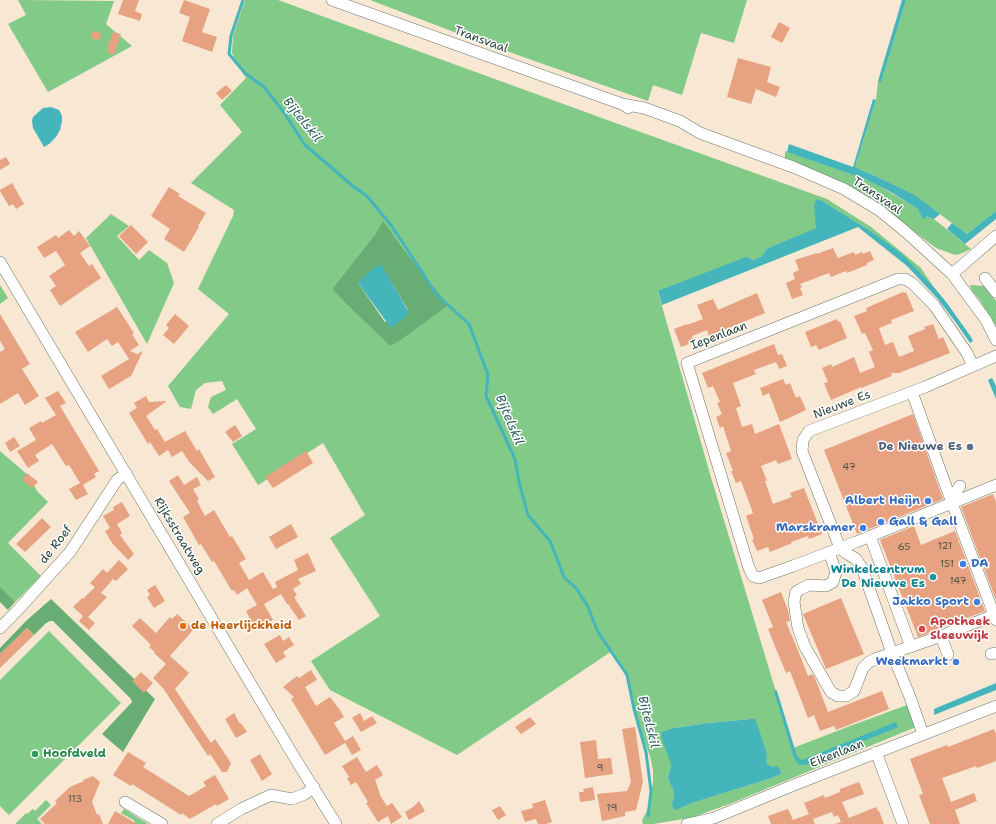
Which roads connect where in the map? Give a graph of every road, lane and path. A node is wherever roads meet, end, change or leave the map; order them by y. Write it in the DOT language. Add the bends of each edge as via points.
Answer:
graph roads {
  1 [pos="332,0"];
  2 [pos="996,236"];
  3 [pos="0,262"];
  4 [pos="952,274"];
  5 [pos="985,278"];
  6 [pos="996,292"];
  7 [pos="996,340"];
  8 [pos="996,356"];
  9 [pos="973,366"];
  10 [pos="912,392"];
  11 [pos="126,473"];
  12 [pos="996,485"];
  13 [pos="960,486"];
  14 [pos="952,502"];
  15 [pos="870,536"];
  16 [pos="840,548"];
  17 [pos="829,552"];
  18 [pos="995,617"];
  19 [pos="0,628"];
  20 [pos="941,636"];
  21 [pos="911,647"];
  22 [pos="892,654"];
  23 [pos="948,654"];
  24 [pos="996,706"];
  25 [pos="923,734"];
  26 [pos="876,752"];
  27 [pos="314,788"];
  28 [pos="125,802"];
  29 [pos="716,821"];
  30 [pos="162,824"];
  31 [pos="217,824"];
  32 [pos="336,824"];
  33 [pos="687,824"];
  34 [pos="903,824"];
  1 -- 4 [label="street, Transvaal" via="622,104 644,108 700,133 793,167 844,189 879,210"];
  2 -- 4 [label="street"];
  3 -- 11 [label="street, Rijksstraatweg"];
  4 -- 7 [label="street, Transvaal" via="986,320"];
  5 -- 6 [label="street"];
  8 -- 9 [label="street, Nieuwe Es"];
  9 -- 10 [label="street, Nieuwe Es"];
  9 -- 17 [label="street, Iepenlaan" via="934,305 905,279 898,279 687,363 753,576 759,578"];
  10 -- 14 [label="street"];
  10 -- 16 [label="street, Nieuwe Es" via="809,431 804,440 802,451"];
  11 -- 19 [label="street, de Roef" via="117,480 70,552"];
  11 -- 27 [label="street, Rijksstraatweg"];
  12 -- 14 [label="street"];
  13 -- 14 [label="street"];
  14 -- 15 [label="street"];
  14 -- 18 [label="street"];
  15 -- 16 [label="street"];
  15 -- 21 [label="street"];
  16 -- 17 [label="street, Iepenlaan"];
  16 -- 22 [label="street" via="856,559 862,568"];
  17 -- 22 [label="street" via="836,572 833,582 826,586 809,586 801,589 796,592 794,602 798,628 805,647 831,692 838,696 846,696 854,691 863,668 869,662"];
  18 -- 20 [label="street"];
  20 -- 21 [label="street"];
  20 -- 23 [label="street"];
  21 -- 22 [label="street"];
  22 -- 25 [label="street"];
  24 -- 25 [label="street, Eikenlaan"];
  25 -- 26 [label="street, Eikenlaan"];
  26 -- 29 [label="street, Eikenlaan"];
  26 -- 34 [label="street"];
  27 -- 31 [label="street" via="292,799 271,795"];
  27 -- 32 [label="street, Rijksstraatweg"];
  28 -- 30 [label="street"];
  29 -- 33 [label="street, Eikenlaan"];
}
